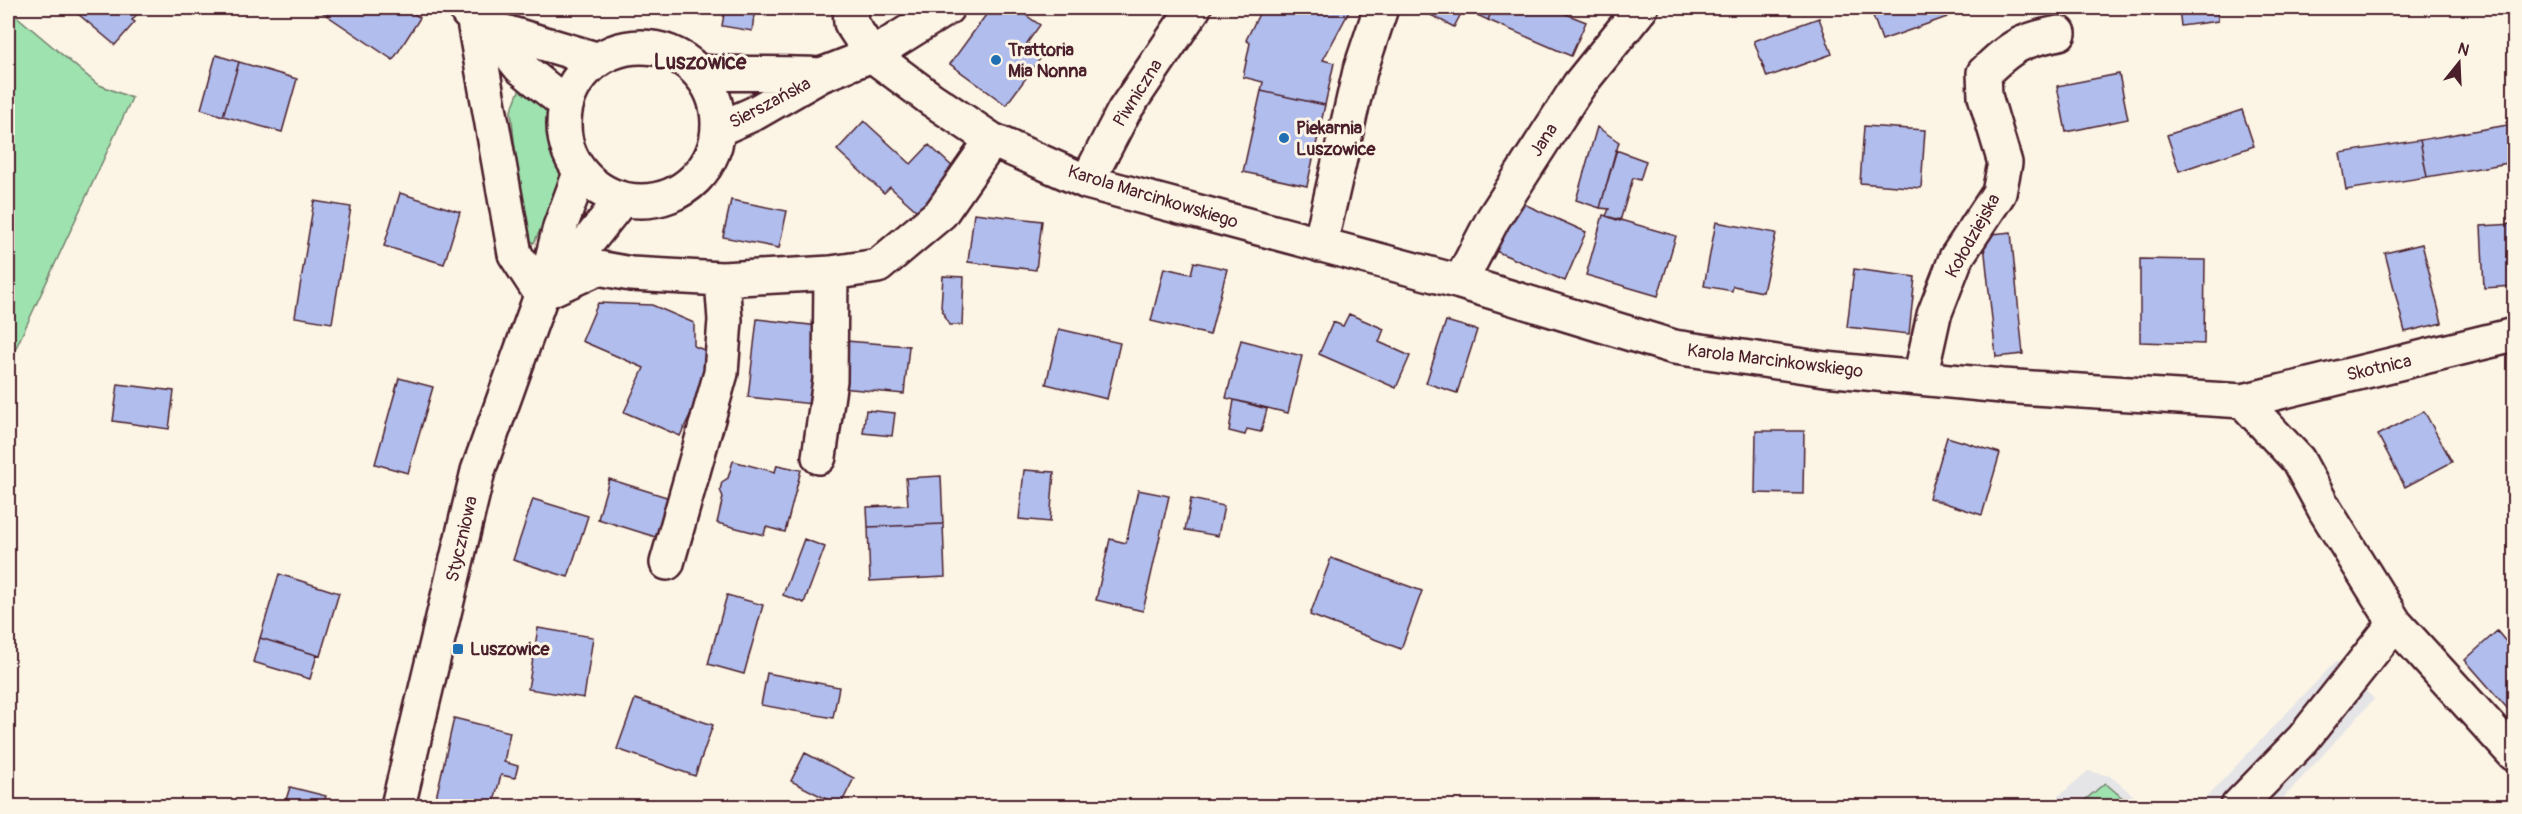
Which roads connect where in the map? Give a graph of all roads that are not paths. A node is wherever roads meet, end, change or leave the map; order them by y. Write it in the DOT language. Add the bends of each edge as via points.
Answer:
graph roads {
  1 [pos="850,8"];
  2 [pos="947,8"];
  3 [pos="1194,8"];
  4 [pos="1381,8"];
  5 [pos="1641,8"];
  6 [pos="473,17"];
  7 [pos="2059,33"];
  8 [pos="872,55"];
  9 [pos="596,59"];
  10 [pos="701,72"];
  11 [pos="821,75"];
  12 [pos="566,103"];
  13 [pos="719,129"];
  14 [pos="992,140"];
  15 [pos="580,173"];
  16 [pos="1088,182"];
  17 [pos="622,199"];
  18 [pos="1320,245"];
  19 [pos="831,273"];
  20 [pos="722,279"];
  21 [pos="1460,282"];
  22 [pos="544,286"];
  23 [pos="2514,335"];
  24 [pos="1920,378"];
  25 [pos="2243,401"];
  26 [pos="819,457"];
  27 [pos="667,563"];
  28 [pos="2395,624"];
  29 [pos="2514,754"];
  30 [pos="398,807"];
  31 [pos="2238,807"];
  1 -- 8 [label="street, Karola Marcinkowskiego" via="850,22"];
  2 -- 8 [label="street, Sierszańska"];
  3 -- 16 [label="street, Piwniczna" via="1124,111"];
  4 -- 18 [label="street" via="1360,71"];
  5 -- 21 [label="street, Jana" via="1579,85 1493,219"];
  6 -- 9 [label="street"];
  6 -- 12 [label="street" via="520,67"];
  6 -- 22 [label="street" via="516,254"];
  7 -- 24 [label="street, Kołodziejska" via="2026,39 1984,73 1985,96 2005,163 1999,193 1956,258 1934,315"];
  8 -- 11 [label="street, Sierszańska"];
  8 -- 14 [label="street, Karola Marcinkowskiego"];
  9 -- 10 [label="street" via="631,46 669,50"];
  9 -- 12 [label="street" via="577,79"];
  10 -- 11 [label="street, Sierszańska"];
  10 -- 13 [label="street" via="716,99"];
  11 -- 13 [label="street, Sierszańska"];
  12 -- 15 [label="street" via="563,128 568,152"];
  13 -- 17 [label="street" via="714,151 703,171 686,187 667,197"];
  14 -- 16 [label="street, Karola Marcinkowskiego"];
  14 -- 19 [label="street" via="941,213 878,266"];
  15 -- 17 [label="street" via="606,193"];
  15 -- 22 [label="street, Styczniowa"];
  16 -- 18 [label="street, Karola Marcinkowskiego"];
  17 -- 22 [label="street, Styczniowa" via="584,247"];
  18 -- 21 [label="street, Karola Marcinkowskiego"];
  19 -- 20 [label="street"];
  19 -- 26 [label="street" via="830,380"];
  20 -- 22 [label="street" via="631,274 598,268"];
  20 -- 27 [label="street" via="725,320 721,373"];
  21 -- 24 [label="street, Karola Marcinkowskiego" via="1674,347"];
  22 -- 30 [label="street, Styczniowa" via="478,471"];
  23 -- 25 [label="street, Skotnica"];
  24 -- 25 [label="street, Karola Marcinkowskiego"];
  25 -- 28 [label="street" via="2298,460"];
  28 -- 29 [label="street"];
  28 -- 31 [label="street" via="2303,739"];
}
